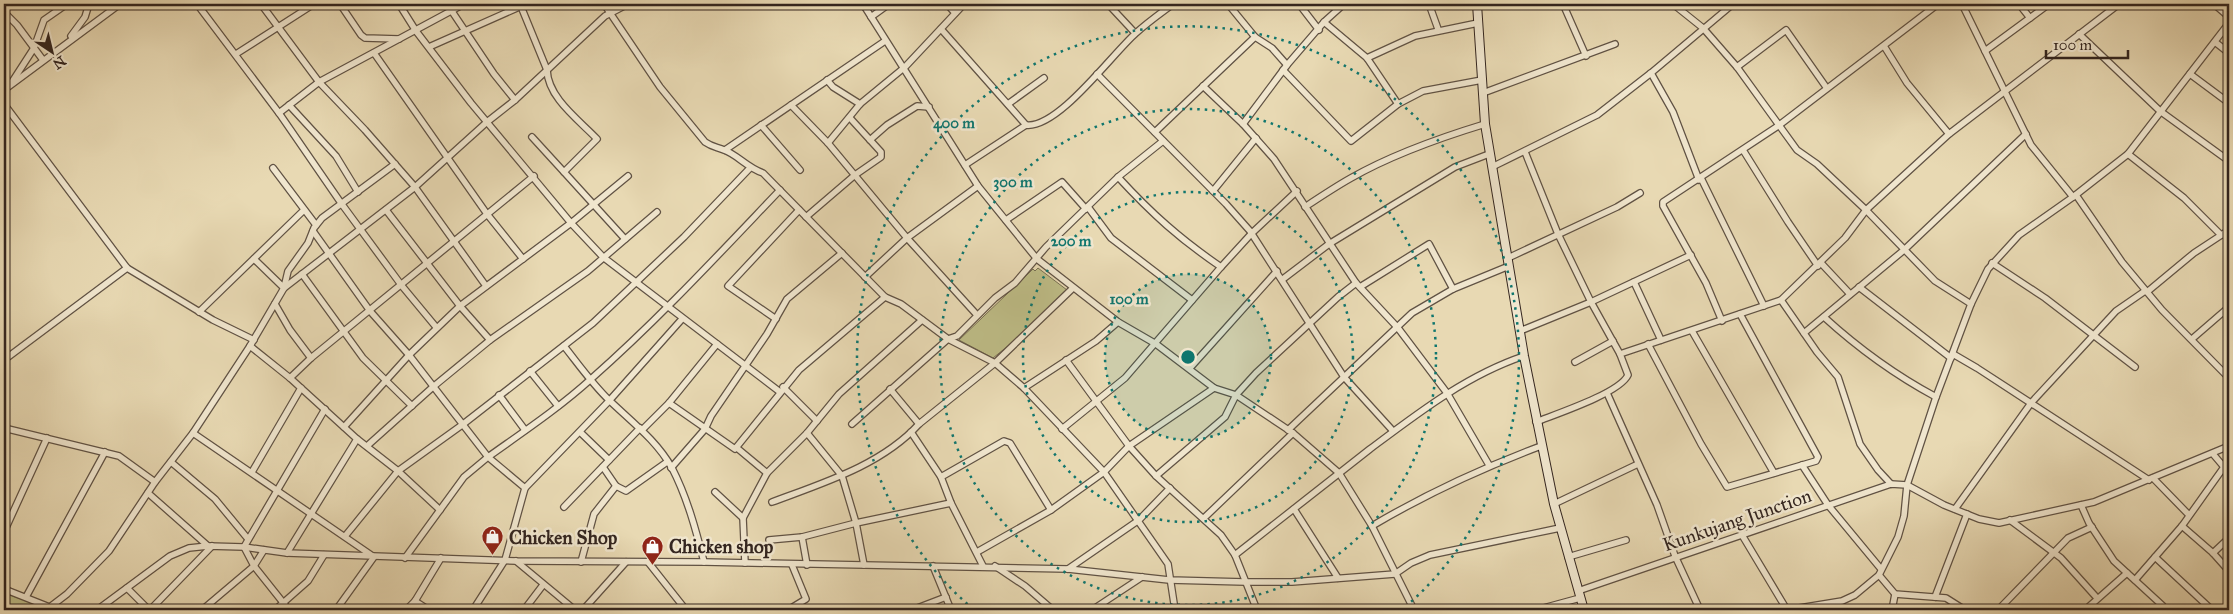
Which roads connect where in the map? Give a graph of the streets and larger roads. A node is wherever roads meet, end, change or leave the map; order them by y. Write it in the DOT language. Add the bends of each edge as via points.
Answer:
graph roads {
  1 [pos="67,4"];
  2 [pos="89,4"];
  3 [pos="120,4"];
  4 [pos="198,4"];
  5 [pos="261,4"];
  6 [pos="314,4"];
  7 [pos="340,4"];
  8 [pos="399,4"];
  9 [pos="447,4"];
  10 [pos="464,4"];
  11 [pos="604,4"];
  12 [pos="628,4"];
  13 [pos="863,4"];
  14 [pos="889,4"];
  15 [pos="947,4"];
  16 [pos="964,4"];
  17 [pos="1108,4"];
  18 [pos="1173,4"];
  19 [pos="1228,4"];
  20 [pos="1300,4"];
  21 [pos="1344,4"];
  22 [pos="1430,4"];
  23 [pos="1477,4"];
  24 [pos="1562,4"];
  25 [pos="1673,4"];
  26 [pos="1733,4"];
  27 [pos="1938,4"];
  28 [pos="1962,4"];
  29 [pos="2019,4"];
  30 [pos="2049,4"];
  31 [pos="2119,4"];
  32 [pos="2214,4"];
  33 [pos="522,5"];
  34 [pos="452,11"];
  35 [pos="4,12"];
  36 [pos="609,14"];
  37 [pos="955,14"];
  38 [pos="871,17"];
  39 [pos="2229,17"];
  40 [pos="2030,18"];
  41 [pos="1324,22"];
  42 [pos="1478,22"];
  43 [pos="2229,23"];
  44 [pos="278,27"];
  45 [pos="1703,28"];
  46 [pos="941,29"];
  47 [pos="1438,29"];
  48 [pos="464,30"];
  49 [pos="1319,30"];
  50 [pos="416,31"];
  51 [pos="1135,33"];
  52 [pos="2079,34"];
  53 [pos="1255,37"];
  54 [pos="401,39"];
  55 [pos="68,41"];
  56 [pos="885,41"];
  57 [pos="2215,42"];
  58 [pos="1615,44"];
  59 [pos="1884,46"];
  60 [pos="428,47"];
  61 [pos="34,48"];
  62 [pos="1984,51"];
  63 [pos="374,53"];
  64 [pos="2229,53"];
  65 [pos="236,54"];
  66 [pos="1586,56"];
  67 [pos="1367,58"];
  68 [pos="43,60"];
  69 [pos="1737,66"];
  70 [pos="905,67"];
  71 [pos="1285,67"];
  72 [pos="547,70"];
  73 [pos="1651,73"];
  74 [pos="1098,74"];
  75 [pos="2190,74"];
  76 [pos="1044,78"];
  77 [pos="827,80"];
  78 [pos="1482,80"];
  79 [pos="319,82"];
  80 [pos="1203,86"];
  81 [pos="1826,87"];
  82 [pos="6,88"];
  83 [pos="2006,91"];
  84 [pos="1483,93"];
  85 [pos="515,100"];
  86 [pos="2229,103"];
  87 [pos="4,104"];
  88 [pos="860,104"];
  89 [pos="1008,104"];
  90 [pos="1398,104"];
  91 [pos="289,105"];
  92 [pos="791,105"];
  93 [pos="929,106"];
  94 [pos="2160,111"];
  95 [pos="279,113"];
  96 [pos="850,118"];
  97 [pos="487,122"];
  98 [pos="1242,124"];
  99 [pos="1485,124"];
  100 [pos="761,125"];
  101 [pos="1026,125"];
  102 [pos="1778,126"];
  103 [pos="1155,132"];
  104 [pos="1949,134"];
  105 [pos="2026,134"];
  106 [pos="532,137"];
  107 [pos="1256,138"];
  108 [pos="870,140"];
  109 [pos="1163,141"];
  110 [pos="828,143"];
  111 [pos="725,150"];
  112 [pos="1743,150"];
  113 [pos="1525,152"];
  114 [pos="1489,154"];
  115 [pos="2128,154"];
  116 [pos="449,157"];
  117 [pos="2229,161"];
  118 [pos="395,164"];
  119 [pos="966,164"];
  120 [pos="1492,167"];
  121 [pos="273,168"];
  122 [pos="750,168"];
  123 [pos="800,170"];
  124 [pos="564,172"];
  125 [pos="855,175"];
  126 [pos="534,176"];
  127 [pos="628,176"];
  128 [pos="1118,177"];
  129 [pos="1700,179"];
  130 [pos="978,186"];
  131 [pos="415,187"];
  132 [pos="780,190"];
  133 [pos="1213,191"];
  134 [pos="358,192"];
  135 [pos="1297,192"];
  136 [pos="1640,193"];
  137 [pos="2075,196"];
  138 [pos="341,203"];
  139 [pos="594,204"];
  140 [pos="1305,207"];
  141 [pos="1087,208"];
  142 [pos="304,210"];
  143 [pos="386,210"];
  144 [pos="799,210"];
  145 [pos="1866,210"];
  146 [pos="657,212"];
  147 [pos="488,214"];
  148 [pos="806,217"];
  149 [pos="1006,220"];
  150 [pos="571,223"];
  151 [pos="316,225"];
  152 [pos="360,230"];
  153 [pos="2229,230"];
  154 [pos="312,231"];
  155 [pos="1252,234"];
  156 [pos="1558,234"];
  157 [pos="2221,235"];
  158 [pos="907,238"];
  159 [pos="625,239"];
  160 [pos="453,242"];
  161 [pos="1329,244"];
  162 [pos="1904,250"];
  163 [pos="842,253"];
  164 [pos="329,254"];
  165 [pos="1692,255"];
  166 [pos="603,258"];
  167 [pos="254,259"];
  168 [pos="523,259"];
  169 [pos="1037,259"];
  170 [pos="1508,262"];
  171 [pos="1992,263"];
  172 [pos="428,264"];
  173 [pos="1820,264"];
  174 [pos="1221,267"];
  175 [pos="127,268"];
  176 [pos="1277,270"];
  177 [pos="302,274"];
  178 [pos="865,277"];
  179 [pos="1282,280"];
  180 [pos="1634,282"];
  181 [pos="636,284"];
  182 [pos="1358,285"];
  183 [pos="402,286"];
  184 [pos="486,286"];
  185 [pos="1859,287"];
  186 [pos="284,288"];
  187 [pos="1073,288"];
  188 [pos="1453,289"];
  189 [pos="2146,291"];
  190 [pos="1850,294"];
  191 [pos="885,297"];
  192 [pos="1192,300"];
  193 [pos="1781,300"];
  194 [pos="1591,302"];
  195 [pos="275,304"];
  196 [pos="1971,304"];
  197 [pos="460,306"];
  198 [pos="1764,306"];
  199 [pos="2229,307"];
  200 [pos="667,308"];
  201 [pos="370,311"];
  202 [pos="200,312"];
  203 [pos="1740,314"];
  204 [pos="977,315"];
  205 [pos="1824,317"];
  206 [pos="776,319"];
  207 [pos="682,320"];
  208 [pos="922,320"];
  209 [pos="1722,321"];
  210 [pos="1118,322"];
  211 [pos="1309,323"];
  212 [pos="436,327"];
  213 [pos="1398,328"];
  214 [pos="1520,331"];
  215 [pos="1692,331"];
  216 [pos="345,333"];
  217 [pos="1804,333"];
  218 [pos="2094,337"];
  219 [pos="948,339"];
  220 [pos="2192,339"];
  221 [pos="254,340"];
  222 [pos="490,340"];
  223 [pos="1661,340"];
  224 [pos="1613,341"];
  225 [pos="717,344"];
  226 [pos="1156,344"];
  227 [pos="1648,344"];
  228 [pos="250,346"];
  229 [pos="564,346"];
  230 [pos="1620,354"];
  231 [pos="409,355"];
  232 [pos="1524,356"];
  233 [pos="1952,356"];
  234 [pos="311,358"];
  235 [pos="4,360"];
  236 [pos="1066,360"];
  237 [pos="1575,362"];
  238 [pos="995,363"];
  239 [pos="746,365"];
  240 [pos="2135,367"];
  241 [pos="1190,368"];
  242 [pos="530,371"];
  243 [pos="1344,377"];
  244 [pos="290,378"];
  245 [pos="2229,378"];
  246 [pos="590,380"];
  247 [pos="386,381"];
  248 [pos="434,386"];
  249 [pos="301,388"];
  250 [pos="1024,388"];
  251 [pos="1214,388"];
  252 [pos="890,389"];
  253 [pos="781,390"];
  254 [pos="1447,393"];
  255 [pos="1607,393"];
  256 [pos="499,395"];
  257 [pos="1236,396"];
  258 [pos="1936,397"];
  259 [pos="609,401"];
  260 [pos="1096,402"];
  261 [pos="669,403"];
  262 [pos="2031,403"];
  263 [pos="412,406"];
  264 [pos="558,406"];
  265 [pos="325,409"];
  266 [pos="817,421"];
  267 [pos="1536,422"];
  268 [pos="852,424"];
  269 [pos="919,424"];
  270 [pos="462,425"];
  271 [pos="344,427"];
  272 [pos="4,428"];
  273 [pos="641,429"];
  274 [pos="705,429"];
  275 [pos="1062,429"];
  276 [pos="526,430"];
  277 [pos="1291,431"];
  278 [pos="1393,431"];
  279 [pos="580,432"];
  280 [pos="911,432"];
  281 [pos="193,433"];
  282 [pos="808,433"];
  283 [pos="47,438"];
  284 [pos="357,439"];
  285 [pos="367,446"];
  286 [pos="1129,446"];
  287 [pos="1541,446"];
  288 [pos="2229,446"];
  289 [pos="737,448"];
  290 [pos="105,452"];
  291 [pos="2213,454"];
  292 [pos="488,456"];
  293 [pos="609,460"];
  294 [pos="171,462"];
  295 [pos="1638,464"];
  296 [pos="669,465"];
  297 [pos="1489,465"];
  298 [pos="1802,465"];
  299 [pos="603,467"];
  300 [pos="398,471"];
  301 [pos="252,472"];
  302 [pos="1104,472"];
  303 [pos="767,473"];
  304 [pos="1339,473"];
  305 [pos="1774,473"];
  306 [pos="842,476"];
  307 [pos="1156,476"];
  308 [pos="941,477"];
  309 [pos="2151,479"];
  310 [pos="155,482"];
  311 [pos="1891,484"];
  312 [pos="1907,485"];
  313 [pos="616,486"];
  314 [pos="525,488"];
  315 [pos="1170,488"];
  316 [pos="278,490"];
  317 [pos="715,492"];
  318 [pos="148,493"];
  319 [pos="772,502"];
  320 [pos="951,503"];
  321 [pos="1554,504"];
  322 [pos="1828,505"];
  323 [pos="2081,505"];
  324 [pos="564,507"];
  325 [pos="1294,509"];
  326 [pos="1955,509"];
  327 [pos="440,510"];
  328 [pos="1051,510"];
  329 [pos="311,513"];
  330 [pos="1967,514"];
  331 [pos="2189,515"];
  332 [pos="743,518"];
  333 [pos="1204,518"];
  334 [pos="1139,520"];
  335 [pos="2010,520"];
  336 [pos="856,523"];
  337 [pos="1372,526"];
  338 [pos="2182,526"];
  339 [pos="2092,527"];
  340 [pos="1560,528"];
  341 [pos="4,532"];
  342 [pos="346,535"];
  343 [pos="1742,535"];
  344 [pos="802,537"];
  345 [pos="2229,538"];
  346 [pos="248,539"];
  347 [pos="769,540"];
  348 [pos="1626,540"];
  349 [pos="210,546"];
  350 [pos="244,547"];
  351 [pos="264,550"];
  352 [pos="976,552"];
  353 [pos="2055,553"];
  354 [pos="2213,553"];
  355 [pos="287,554"];
  356 [pos="324,555"];
  357 [pos="1235,555"];
  358 [pos="374,556"];
  359 [pos="1675,556"];
  360 [pos="2155,556"];
  361 [pos="1568,557"];
  362 [pos="405,558"];
  363 [pos="441,558"];
  364 [pos="505,560"];
  365 [pos="516,561"];
  366 [pos="581,562"];
  367 [pos="626,562"];
  368 [pos="648,562"];
  369 [pos="704,562"];
  370 [pos="746,563"];
  371 [pos="792,565"];
  372 [pos="808,565"];
  373 [pos="864,565"];
  374 [pos="254,566"];
  375 [pos="933,566"];
  376 [pos="983,566"];
  377 [pos="995,566"];
  378 [pos="1068,569"];
  379 [pos="2229,571"];
  380 [pos="1880,572"];
  381 [pos="2126,573"];
  382 [pos="1395,574"];
  383 [pos="1142,577"];
  384 [pos="1338,578"];
  385 [pos="1169,580"];
  386 [pos="2135,580"];
  387 [pos="1245,582"];
  388 [pos="543,585"];
  389 [pos="127,588"];
  390 [pos="4,589"];
  391 [pos="1579,594"];
  392 [pos="1895,594"];
  393 [pos="946,597"];
  394 [pos="1935,597"];
  395 [pos="26,598"];
  396 [pos="2097,598"];
  397 [pos="415,601"];
  398 [pos="284,603"];
  399 [pos="2163,606"];
  400 [pos="50,607"];
  401 [pos="57,610"];
  402 [pos="97,610"];
  403 [pos="149,610"];
  404 [pos="202,610"];
  405 [pos="275,610"];
  406 [pos="289,610"];
  407 [pos="336,610"];
  408 [pos="406,610"];
  409 [pos="429,610"];
  410 [pos="473,610"];
  411 [pos="524,610"];
  412 [pos="575,610"];
  413 [pos="583,610"];
  414 [pos="686,610"];
  415 [pos="788,610"];
  416 [pos="912,610"];
  417 [pos="951,610"];
  418 [pos="1052,610"];
  419 [pos="1092,610"];
  420 [pos="1175,610"];
  421 [pos="1257,610"];
  422 [pos="1414,610"];
  423 [pos="1536,610"];
  424 [pos="1584,610"];
  425 [pos="1700,610"];
  426 [pos="1787,610"];
  427 [pos="1892,610"];
  428 [pos="1965,610"];
  429 [pos="1998,610"];
  430 [pos="2085,610"];
  431 [pos="2212,610"];
  1 -- 61 [label="street" via="44,20"];
  2 -- 55 [label="street"];
  3 -- 55 [label="street"];
  4 -- 65 [label="street"];
  5 -- 44 [label="street"];
  6 -- 44 [label="street"];
  7 -- 54 [label="street" via="365,38"];
  8 -- 50 [label="street"];
  9 -- 34 [label="street"];
  10 -- 34 [label="street"];
  11 -- 36 [label="street"];
  12 -- 36 [label="street"];
  13 -- 38 [label="street"];
  14 -- 38 [label="street"];
  15 -- 37 [label="street"];
  16 -- 37 [label="street"];
  17 -- 51 [label="street"];
  18 -- 51 [label="street"];
  19 -- 53 [label="street"];
  20 -- 49 [label="street"];
  21 -- 41 [label="street"];
  22 -- 47 [label="street"];
  23 -- 42 [label="street"];
  24 -- 66 [label="street"];
  25 -- 45 [label="street"];
  26 -- 45 [label="street"];
  27 -- 59 [label="street"];
  28 -- 62 [label="street"];
  29 -- 40 [label="street"];
  30 -- 40 [label="street"];
  31 -- 52 [label="street"];
  32 -- 39 [label="street"];
  33 -- 48 [label="street"];
  33 -- 72 [label="street"];
  34 -- 48 [label="street"];
  34 -- 50 [label="street"];
  35 -- 61 [label="street"];
  36 -- 72 [label="street"];
  36 -- 111 [label="street" via="660,87 706,142 713,148"];
  37 -- 46 [label="street"];
  38 -- 56 [label="street"];
  40 -- 62 [label="street"];
  41 -- 49 [label="street"];
  41 -- 67 [label="street"];
  42 -- 47 [label="street"];
  42 -- 78 [label="street"];
  43 -- 57 [label="street"];
  44 -- 65 [label="street"];
  44 -- 79 [label="street"];
  45 -- 69 [label="street"];
  45 -- 73 [label="street"];
  46 -- 70 [label="street"];
  46 -- 89 [label="street"];
  47 -- 67 [label="street"];
  48 -- 60 [label="street"];
  48 -- 85 [label="street"];
  49 -- 71 [label="street"];
  50 -- 54 [label="street"];
  50 -- 60 [label="street"];
  51 -- 74 [label="street"];
  52 -- 83 [label="street"];
  52 -- 94 [label="street"];
  53 -- 71 [label="street" via="1272,48"];
  53 -- 80 [label="street"];
  54 -- 63 [label="street"];
  55 -- 68 [label="street"];
  56 -- 70 [label="street"];
  56 -- 77 [label="street"];
  57 -- 64 [label="street"];
  57 -- 75 [label="street"];
  58 -- 66 [label="street"];
  59 -- 81 [label="street"];
  59 -- 104 [label="street" via="1907,83"];
  60 -- 97 [label="street"];
  61 -- 68 [label="street"];
  61 -- 82 [label="street"];
  62 -- 83 [label="street"];
  63 -- 79 [label="street"];
  63 -- 116 [label="street"];
  65 -- 95 [label="street"];
  66 -- 84 [label="street"];
  67 -- 90 [label="street"];
  68 -- 82 [label="street"];
  69 -- 81 [label="street" via="1786,30"];
  69 -- 102 [label="street"];
  70 -- 88 [label="street"];
  70 -- 93 [label="street"];
  71 -- 90 [label="street" via="1351,141"];
  71 -- 98 [label="street"];
  72 -- 85 [label="street"];
  72 -- 124 [label="street" via="554,94 597,139"];
  73 -- 113 [label="street" via="1597,115"];
  73 -- 129 [label="street" via="1673,112"];
  74 -- 101 [label="street" via="1072,101 1044,123"];
  74 -- 103 [label="street"];
  75 -- 86 [label="street"];
  75 -- 94 [label="street"];
  76 -- 89 [label="street"];
  77 -- 88 [label="street"];
  77 -- 92 [label="street"];
  78 -- 84 [label="street"];
  78 -- 90 [label="street" via="1423,91"];
  79 -- 91 [label="street"];
  79 -- 118 [label="street"];
  80 -- 98 [label="street"];
  80 -- 103 [label="street"];
  81 -- 102 [label="street"];
  83 -- 104 [label="street"];
  83 -- 105 [label="street"];
  84 -- 99 [label="street"];
  85 -- 97 [label="street"];
  87 -- 175 [label="street"];
  88 -- 96 [label="street"];
  89 -- 101 [label="street"];
  91 -- 95 [label="street"];
  91 -- 134 [label="street" via="336,156"];
  92 -- 100 [label="street"];
  92 -- 110 [label="street"];
  93 -- 108 [label="street" via="917,106"];
  93 -- 119 [label="street"];
  94 -- 115 [label="street"];
  94 -- 117 [label="street"];
  95 -- 138 [label="street"];
  96 -- 108 [label="street"];
  96 -- 110 [label="street"];
  97 -- 116 [label="street"];
  97 -- 126 [label="street"];
  98 -- 107 [label="street"];
  99 -- 114 [label="street"];
  99 -- 140 [label="street" via="1394,157 1351,178"];
  100 -- 111 [label="street"];
  100 -- 123 [label="street"];
  101 -- 119 [label="street"];
  102 -- 112 [label="street"];
  102 -- 145 [label="street" via="1797,150"];
  103 -- 109 [label="street"];
  104 -- 145 [label="street"];
  105 -- 137 [label="street"];
  105 -- 162 [label="street"];
  106 -- 124 [label="street"];
  107 -- 133 [label="street"];
  107 -- 135 [label="street"];
  108 -- 125 [label="street" via="881,152 881,157"];
  109 -- 128 [label="street"];
  109 -- 133 [label="street"];
  110 -- 125 [label="street"];
  111 -- 122 [label="street"];
  112 -- 129 [label="street"];
  112 -- 173 [label="street" via="1788,222"];
  113 -- 120 [label="street"];
  113 -- 156 [label="street"];
  114 -- 120 [label="street"];
  114 -- 161 [label="street" via="1455,167"];
  115 -- 137 [label="street"];
  115 -- 157 [label="street" via="2184,198"];
  116 -- 131 [label="street"];
  116 -- 147 [label="street"];
  118 -- 131 [label="street"];
  118 -- 134 [label="street"];
  119 -- 130 [label="street"];
  120 -- 170 [label="street"];
  121 -- 142 [label="street"];
  122 -- 132 [label="street" via="763,173"];
  122 -- 181 [label="street"];
  124 -- 139 [label="street"];
  125 -- 148 [label="street"];
  125 -- 158 [label="street"];
  126 -- 147 [label="street"];
  126 -- 150 [label="street"];
  127 -- 139 [label="street"];
  128 -- 141 [label="street"];
  128 -- 174 [label="street" via="1153,215"];
  129 -- 165 [label="street" via="1663,202"];
  129 -- 198 [label="street"];
  130 -- 149 [label="street"];
  130 -- 158 [label="street"];
  131 -- 143 [label="street"];
  131 -- 160 [label="street"];
  132 -- 144 [label="street"];
  132 -- 200 [label="street"];
  133 -- 155 [label="street"];
  134 -- 138 [label="street"];
  135 -- 140 [label="street"];
  135 -- 155 [label="street"];
  136 -- 156 [label="street"];
  137 -- 171 [label="street" via="2019,235"];
  137 -- 189 [label="street"];
  138 -- 151 [label="street"];
  138 -- 152 [label="street"];
  139 -- 150 [label="street"];
  139 -- 159 [label="street"];
  140 -- 161 [label="street"];
  141 -- 149 [label="street" via="1062,182"];
  141 -- 169 [label="street"];
  141 -- 192 [label="street" via="1111,238"];
  142 -- 151 [label="street"];
  142 -- 167 [label="street"];
  143 -- 152 [label="street"];
  143 -- 172 [label="street"];
  144 -- 148 [label="street"];
  144 -- 206 [label="street" via="728,286"];
  145 -- 162 [label="street"];
  145 -- 173 [label="street"];
  146 -- 159 [label="street"];
  147 -- 160 [label="street"];
  147 -- 168 [label="street"];
  148 -- 163 [label="street"];
  149 -- 169 [label="street"];
  150 -- 166 [label="street"];
  150 -- 168 [label="street"];
  151 -- 154 [label="street"];
  152 -- 164 [label="street"];
  152 -- 183 [label="street"];
  153 -- 157 [label="street"];
  154 -- 164 [label="street"];
  154 -- 186 [label="street" via="308,243 288,271"];
  155 -- 174 [label="street"];
  155 -- 176 [label="street"];
  156 -- 170 [label="street"];
  156 -- 194 [label="street"];
  157 -- 189 [label="street"];
  158 -- 178 [label="street"];
  158 -- 204 [label="street"];
  159 -- 166 [label="street"];
  160 -- 172 [label="street"];
  160 -- 184 [label="street"];
  161 -- 179 [label="street"];
  161 -- 182 [label="street"];
  162 -- 185 [label="street"];
  162 -- 196 [label="street" via="1935,281"];
  163 -- 178 [label="street"];
  163 -- 206 [label="street" via="787,299"];
  164 -- 177 [label="street"];
  164 -- 201 [label="street"];
  165 -- 180 [label="street"];
  165 -- 209 [label="street"];
  166 -- 181 [label="street"];
  166 -- 222 [label="street"];
  167 -- 186 [label="street"];
  167 -- 202 [label="street"];
  168 -- 184 [label="street"];
  169 -- 187 [label="street"];
  169 -- 204 [label="street" via="1015,283"];
  170 -- 188 [label="street"];
  170 -- 214 [label="street"];
  171 -- 196 [label="street"];
  171 -- 218 [label="street" via="2045,298"];
  172 -- 183 [label="street"];
  172 -- 197 [label="street"];
  173 -- 190 [label="street"];
  173 -- 193 [label="street"];
  174 -- 192 [label="street"];
  175 -- 202 [label="street"];
  175 -- 235 [label="street"];
  176 -- 179 [label="street"];
  176 -- 241 [label="street"];
  177 -- 186 [label="street"];
  177 -- 216 [label="street"];
  178 -- 191 [label="street"];
  179 -- 211 [label="street"];
  180 -- 194 [label="street"];
  180 -- 223 [label="street"];
  181 -- 200 [label="street"];
  181 -- 229 [label="street"];
  182 -- 188 [label="street" via="1429,244"];
  182 -- 211 [label="street" via="1338,297"];
  182 -- 213 [label="street"];
  183 -- 201 [label="street"];
  183 -- 212 [label="street"];
  184 -- 197 [label="street"];
  185 -- 190 [label="street"];
  185 -- 233 [label="street"];
  186 -- 195 [label="street"];
  187 -- 210 [label="street"];
  187 -- 238 [label="street"];
  188 -- 213 [label="street" via="1412,313"];
  189 -- 218 [label="street" via="2116,311"];
  189 -- 220 [label="street"];
  190 -- 205 [label="street"];
  191 -- 208 [label="street" via="892,298"];
  191 -- 253 [label="street" via="799,370"];
  192 -- 226 [label="street"];
  193 -- 198 [label="street"];
  193 -- 217 [label="street"];
  194 -- 214 [label="street"];
  194 -- 224 [label="street"];
  195 -- 221 [label="street"];
  195 -- 234 [label="street"];
  196 -- 233 [label="street"];
  197 -- 212 [label="street"];
  197 -- 222 [label="street"];
  198 -- 203 [label="street"];
  199 -- 220 [label="street"];
  200 -- 207 [label="street"];
  200 -- 246 [label="street"];
  201 -- 216 [label="street"];
  201 -- 231 [label="street"];
  202 -- 221 [label="street"];
  203 -- 209 [label="street"];
  203 -- 298 [label="street" via="1818,457 1816,461"];
  204 -- 219 [label="street" via="957,336"];
  205 -- 217 [label="street"];
  205 -- 258 [label="street" via="1888,367"];
  206 -- 239 [label="street"];
  207 -- 225 [label="street"];
  207 -- 259 [label="street"];
  208 -- 219 [label="street"];
  208 -- 266 [label="street" via="839,394"];
  209 -- 215 [label="street"];
  210 -- 226 [label="street"];
  210 -- 236 [label="street"];
  211 -- 243 [label="street"];
  211 -- 257 [label="street" via="1256,372"];
  212 -- 231 [label="street"];
  213 -- 243 [label="street"];
  213 -- 254 [label="street"];
  214 -- 232 [label="street"];
  215 -- 223 [label="street"];
  215 -- 305 [label="street"];
  216 -- 234 [label="street"];
  216 -- 247 [label="street" via="363,358"];
  217 -- 311 [label="street" via="1838,377 1860,444"];
  218 -- 240 [label="street"];
  218 -- 262 [label="street"];
  219 -- 238 [label="street"];
  219 -- 252 [label="street"];
  220 -- 245 [label="street"];
  221 -- 228 [label="street"];
  222 -- 248 [label="street"];
  223 -- 227 [label="street"];
  224 -- 230 [label="street"];
  224 -- 237 [label="street"];
  225 -- 239 [label="street"];
  225 -- 261 [label="street"];
  226 -- 241 [label="street"];
  226 -- 260 [label="street" via="1125,378"];
  227 -- 230 [label="street"];
  227 -- 305 [label="street" via="1727,487"];
  228 -- 244 [label="street"];
  228 -- 281 [label="street"];
  229 -- 242 [label="street"];
  229 -- 246 [label="street"];
  230 -- 255 [label="street" via="1628,375 1625,382"];
  231 -- 247 [label="street"];
  231 -- 248 [label="street"];
  232 -- 254 [label="street"];
  232 -- 267 [label="street"];
  233 -- 258 [label="street"];
  233 -- 262 [label="street"];
  234 -- 244 [label="street"];
  236 -- 250 [label="street"];
  236 -- 260 [label="street"];
  238 -- 250 [label="street"];
  238 -- 269 [label="street"];
  239 -- 253 [label="street"];
  239 -- 274 [label="street" via="710,416"];
  241 -- 251 [label="street"];
  242 -- 256 [label="street"];
  242 -- 264 [label="street"];
  243 -- 277 [label="street"];
  243 -- 278 [label="street"];
  244 -- 249 [label="street"];
  246 -- 259 [label="street"];
  246 -- 264 [label="street"];
  247 -- 263 [label="street"];
  247 -- 271 [label="street"];
  248 -- 263 [label="street"];
  248 -- 270 [label="street"];
  249 -- 265 [label="street"];
  249 -- 301 [label="street"];
  250 -- 275 [label="street"];
  251 -- 257 [label="street"];
  251 -- 286 [label="street"];
  252 -- 268 [label="street"];
  252 -- 269 [label="street"];
  253 -- 266 [label="street"];
  253 -- 289 [label="street"];
  254 -- 278 [label="street"];
  254 -- 297 [label="street"];
  255 -- 267 [label="street"];
  255 -- 295 [label="street"];
  256 -- 270 [label="street"];
  256 -- 276 [label="street"];
  257 -- 277 [label="street"];
  257 -- 307 [label="street" via="1225,417"];
  258 -- 312 [label="street"];
  259 -- 273 [label="street"];
  259 -- 279 [label="street"];
  260 -- 275 [label="street"];
  260 -- 286 [label="street"];
  261 -- 273 [label="street"];
  261 -- 274 [label="street"];
  262 -- 309 [label="street"];
  262 -- 326 [label="street"];
  263 -- 285 [label="street"];
  264 -- 276 [label="street"];
  265 -- 271 [label="street"];
  265 -- 316 [label="street"];
  266 -- 282 [label="street"];
  267 -- 287 [label="street"];
  269 -- 280 [label="street"];
  270 -- 292 [label="street"];
  270 -- 300 [label="street"];
  271 -- 284 [label="street"];
  272 -- 283 [label="street"];
  273 -- 293 [label="street"];
  273 -- 296 [label="street"];
  274 -- 289 [label="street" via="733,450"];
  274 -- 296 [label="street"];
  275 -- 302 [label="street"];
  276 -- 292 [label="street"];
  277 -- 304 [label="street"];
  277 -- 333 [label="street"];
  278 -- 304 [label="street"];
  279 -- 293 [label="street"];
  279 -- 314 [label="street"];
  280 -- 306 [label="street" via="863,466"];
  280 -- 308 [label="street"];
  281 -- 294 [label="street"];
  281 -- 301 [label="street"];
  282 -- 303 [label="street"];
  282 -- 306 [label="street"];
  283 -- 290 [label="street"];
  283 -- 341 [label="street"];
  284 -- 285 [label="street"];
  284 -- 329 [label="street"];
  285 -- 300 [label="street"];
  286 -- 302 [label="street"];
  286 -- 307 [label="street"];
  287 -- 297 [label="street"];
  287 -- 321 [label="street"];
  288 -- 291 [label="street"];
  289 -- 303 [label="street"];
  290 -- 310 [label="street" via="119,456"];
  290 -- 395 [label="street"];
  291 -- 309 [label="street"];
  291 -- 331 [label="street" via="2224,467"];
  292 -- 314 [label="street"];
  292 -- 327 [label="street" via="464,477"];
  293 -- 299 [label="street"];
  294 -- 310 [label="street"];
  294 -- 346 [label="street" via="215,499"];
  295 -- 321 [label="street"];
  295 -- 359 [label="street"];
  296 -- 313 [label="street" via="626,491"];
  296 -- 369 [label="street" via="695,524"];
  297 -- 337 [label="street"];
  298 -- 305 [label="street"];
  298 -- 322 [label="street"];
  299 -- 313 [label="street"];
  299 -- 324 [label="street"];
  300 -- 327 [label="street"];
  300 -- 342 [label="street"];
  301 -- 316 [label="street"];
  302 -- 328 [label="street"];
  302 -- 334 [label="street"];
  303 -- 332 [label="street"];
  304 -- 325 [label="street"];
  304 -- 337 [label="street"];
  306 -- 319 [label="street"];
  306 -- 336 [label="street"];
  307 -- 315 [label="street"];
  308 -- 320 [label="street"];
  308 -- 328 [label="street" via="1004,441 1010,443"];
  309 -- 323 [label="street"];
  309 -- 331 [label="street"];
  310 -- 318 [label="street"];
  311 -- 312 [label="street, Kunkujang Junction"];
  311 -- 322 [label="street, Kunkujang Junction"];
  312 -- 326 [label="street"];
  312 -- 380 [label="street" via="1898,537"];
  313 -- 366 [label="street" via="594,514"];
  314 -- 364 [label="street"];
  315 -- 333 [label="street"];
  315 -- 334 [label="street"];
  316 -- 329 [label="street"];
  316 -- 346 [label="street"];
  317 -- 332 [label="street"];
  318 -- 349 [label="street"];
  318 -- 400 [label="street" via="109,550"];
  320 -- 336 [label="street"];
  320 -- 352 [label="street"];
  321 -- 340 [label="street"];
  322 -- 343 [label="street, Kunkujang Junction"];
  322 -- 380 [label="street"];
  323 -- 335 [label="street"];
  323 -- 339 [label="street"];
  325 -- 357 [label="street"];
  325 -- 384 [label="street"];
  326 -- 330 [label="street"];
  327 -- 362 [label="street"];
  328 -- 352 [label="street"];
  329 -- 342 [label="street"];
  329 -- 355 [label="street"];
  330 -- 335 [label="street" via="1999,522"];
  330 -- 394 [label="street"];
  331 -- 338 [label="street"];
  332 -- 370 [label="street"];
  333 -- 357 [label="street"];
  334 -- 378 [label="street"];
  334 -- 385 [label="street" via="1168,564"];
  335 -- 353 [label="street"];
  336 -- 344 [label="street"];
  336 -- 373 [label="street"];
  337 -- 382 [label="street"];
  338 -- 354 [label="street"];
  338 -- 360 [label="street"];
  339 -- 353 [label="street" via="2068,538"];
  339 -- 381 [label="street" via="2114,561"];
  340 -- 361 [label="street"];
  340 -- 382 [label="street" via="1430,555"];
  342 -- 358 [label="street"];
  343 -- 359 [label="street, Kunkujang Junction"];
  343 -- 426 [label="street"];
  344 -- 347 [label="street"];
  344 -- 372 [label="street"];
  345 -- 354 [label="street"];
  346 -- 350 [label="street"];
  348 -- 361 [label="street"];
  349 -- 350 [label="street"];
  349 -- 389 [label="street" via="189,548 170,556"];
  349 -- 403 [label="street"];
  350 -- 351 [label="street"];
  350 -- 374 [label="street"];
  351 -- 355 [label="street"];
  351 -- 374 [label="street"];
  352 -- 376 [label="street"];
  353 -- 396 [label="street"];
  353 -- 429 [label="street"];
  354 -- 379 [label="street"];
  355 -- 356 [label="street"];
  356 -- 358 [label="street"];
  356 -- 398 [label="street" via="308,581"];
  357 -- 387 [label="street"];
  358 -- 362 [label="street"];
  358 -- 407 [label="street"];
  359 -- 391 [label="street, Kunkujang Junction"];
  359 -- 425 [label="street"];
  360 -- 386 [label="street"];
  360 -- 431 [label="street"];
  361 -- 391 [label="street"];
  362 -- 363 [label="street"];
  363 -- 364 [label="street"];
  363 -- 397 [label="street"];
  364 -- 365 [label="street"];
  364 -- 410 [label="street"];
  365 -- 366 [label="street"];
  365 -- 388 [label="street"];
  366 -- 367 [label="street"];
  367 -- 368 [label="street"];
  367 -- 413 [label="street"];
  368 -- 369 [label="street"];
  368 -- 414 [label="street"];
  369 -- 370 [label="street"];
  370 -- 371 [label="street"];
  371 -- 372 [label="street"];
  371 -- 415 [label="street" via="806,599"];
  372 -- 373 [label="street"];
  373 -- 375 [label="street"];
  374 -- 398 [label="street"];
  374 -- 404 [label="street"];
  375 -- 376 [label="street"];
  375 -- 393 [label="street"];
  376 -- 377 [label="street"];
  377 -- 378 [label="street"];
  377 -- 418 [label="street"];
  378 -- 383 [label="street"];
  380 -- 392 [label="street"];
  380 -- 426 [label="street" via="1855,595 1842,601"];
  381 -- 386 [label="street"];
  381 -- 396 [label="street"];
  382 -- 384 [label="street"];
  382 -- 422 [label="street"];
  383 -- 385 [label="street"];
  383 -- 419 [label="street"];
  384 -- 387 [label="street"];
  385 -- 387 [label="street"];
  385 -- 420 [label="street"];
  386 -- 399 [label="street"];
  387 -- 421 [label="street"];
  388 -- 411 [label="street"];
  388 -- 412 [label="street"];
  389 -- 402 [label="street"];
  389 -- 403 [label="street"];
  390 -- 395 [label="street"];
  391 -- 423 [label="street, Kunkujang Junction"];
  391 -- 424 [label="street"];
  392 -- 394 [label="street"];
  392 -- 427 [label="street"];
  393 -- 416 [label="street"];
  393 -- 417 [label="street"];
  394 -- 428 [label="street" via="1946,598"];
  395 -- 400 [label="street"];
  396 -- 430 [label="street"];
  397 -- 408 [label="street"];
  397 -- 409 [label="street"];
  398 -- 405 [label="street"];
  398 -- 406 [label="street"];
  400 -- 401 [label="street"];
}
